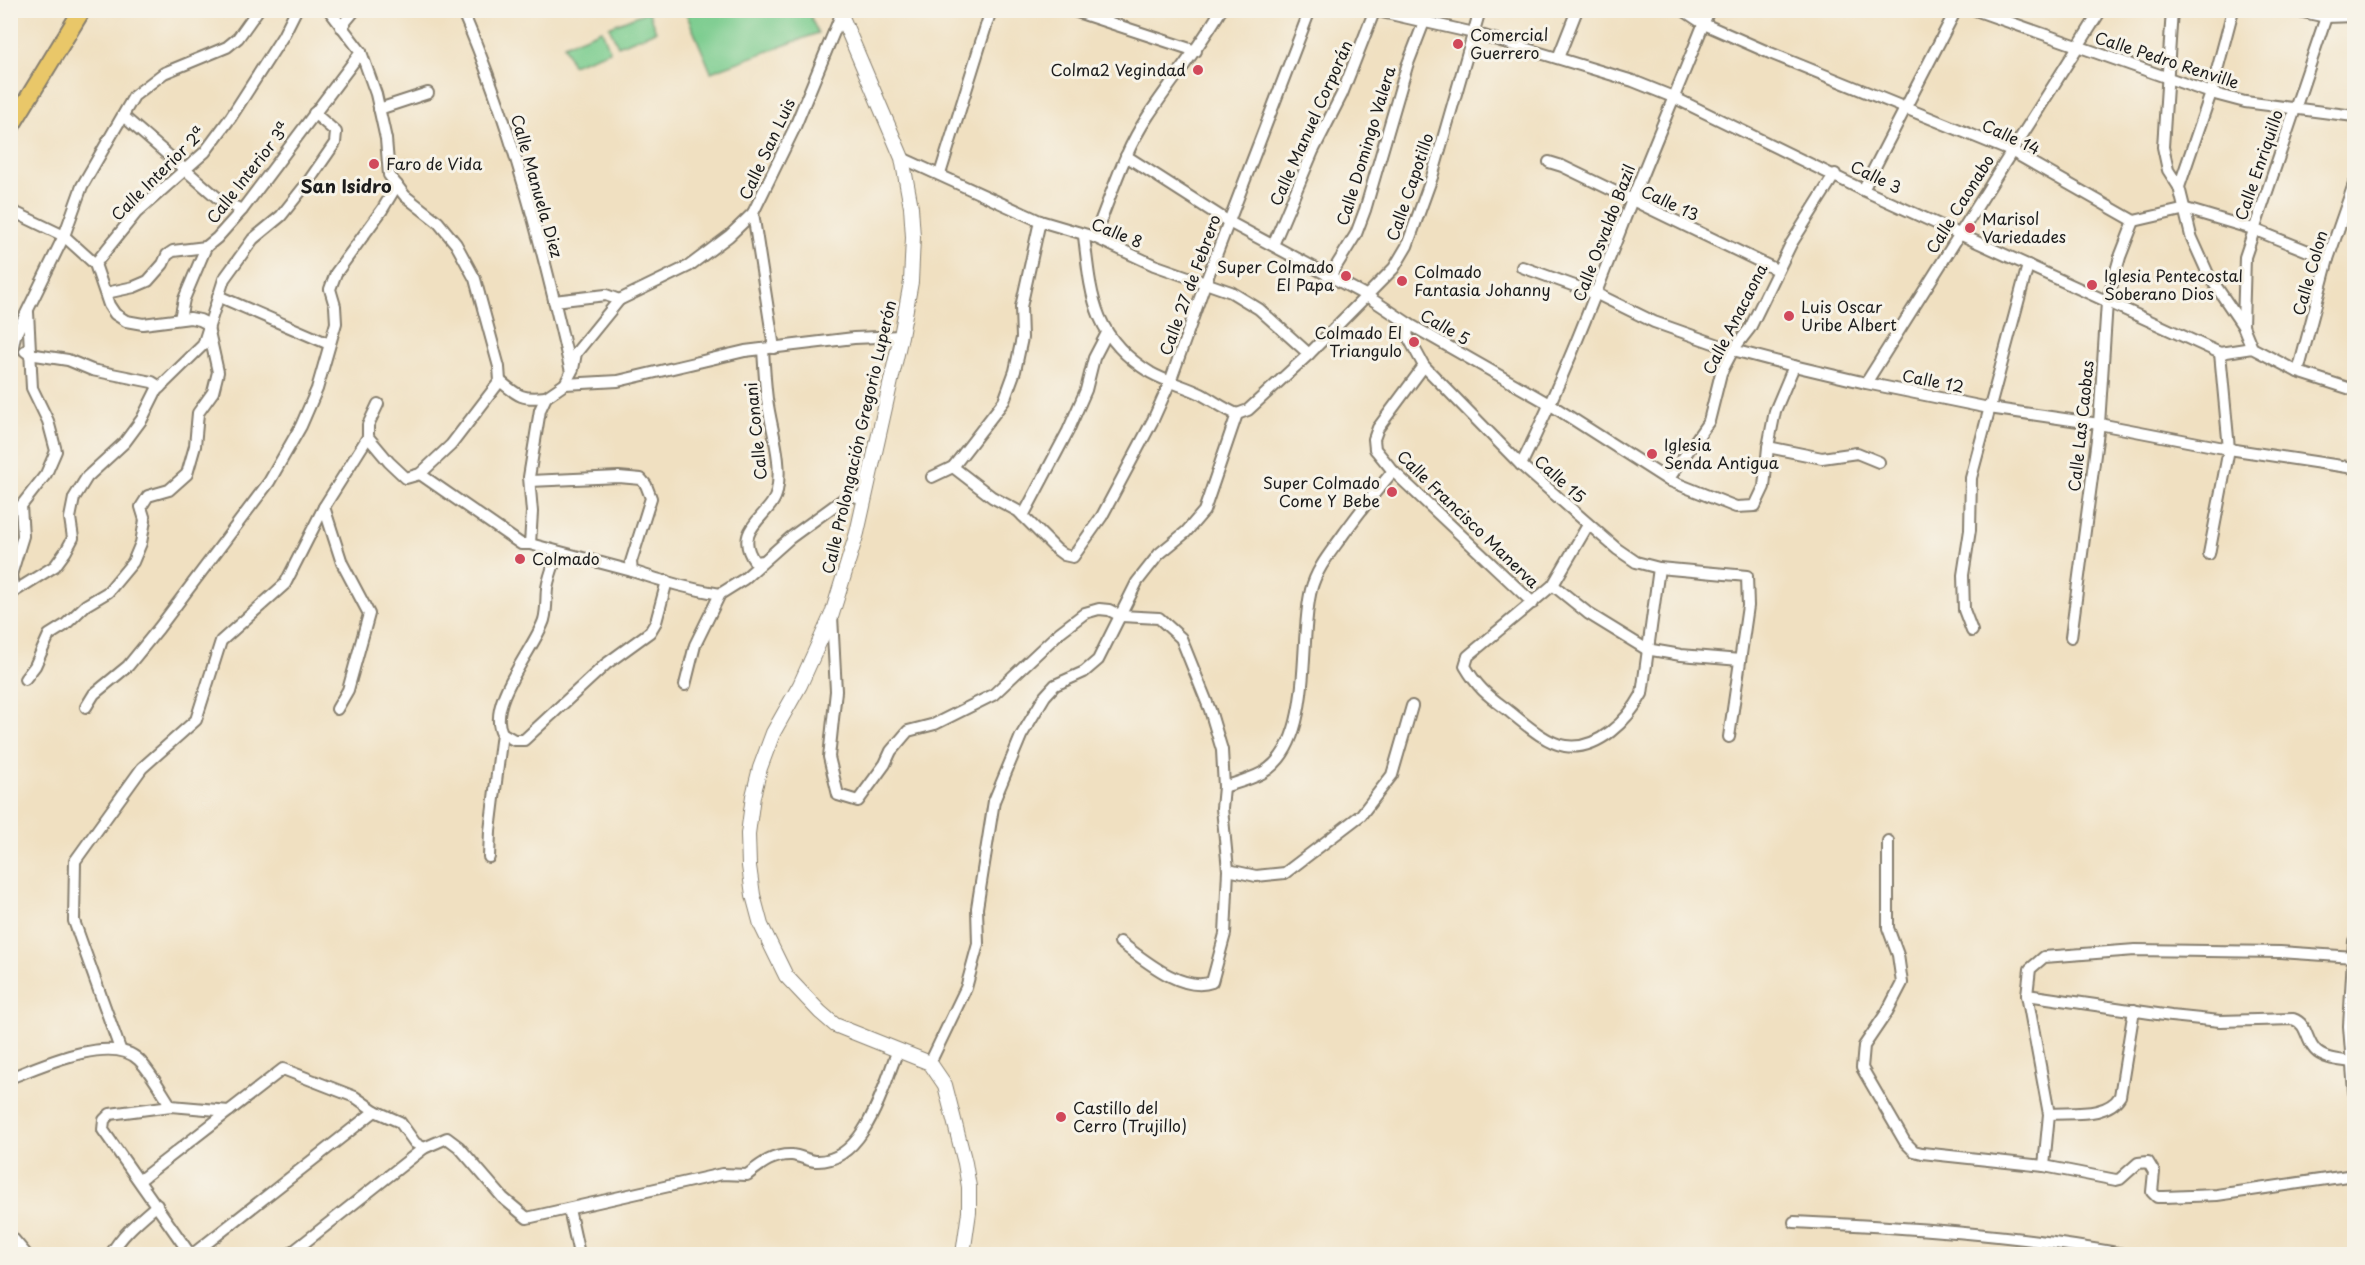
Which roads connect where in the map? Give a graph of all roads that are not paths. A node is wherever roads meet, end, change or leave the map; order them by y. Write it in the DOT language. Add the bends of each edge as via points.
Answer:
graph roads {
  1 [pos="82,10"];
  2 [pos="258,10"];
  3 [pos="296,10"];
  4 [pos="329,10"];
  5 [pos="355,10"];
  6 [pos="462,10"];
  7 [pos="991,10"];
  8 [pos="1071,10"];
  9 [pos="1221,10"];
  10 [pos="1310,10"];
  11 [pos="1480,10"];
  12 [pos="1577,10"];
  13 [pos="1683,10"];
  14 [pos="1709,10"];
  15 [pos="1956,10"];
  16 [pos="1975,10"];
  17 [pos="2101,10"];
  18 [pos="2172,10"];
  19 [pos="2233,10"];
  20 [pos="2294,10"];
  21 [pos="1373,11"];
  22 [pos="841,12"];
  23 [pos="2355,16"];
  24 [pos="2326,17"];
  25 [pos="1424,22"];
  26 [pos="1704,24"];
  27 [pos="341,27"];
  28 [pos="1474,33"];
  29 [pos="2077,47"];
  30 [pos="1196,51"];
  31 [pos="361,52"];
  32 [pos="1558,58"];
  33 [pos="2168,77"];
  34 [pos="428,93"];
  35 [pos="2211,93"];
  36 [pos="1673,97"];
  37 [pos="1905,107"];
  38 [pos="2295,108"];
  39 [pos="379,109"];
  40 [pos="314,113"];
  41 [pos="123,116"];
  42 [pos="2355,116"];
  43 [pos="12,122"];
  44 [pos="2011,151"];
  45 [pos="1126,156"];
  46 [pos="902,158"];
  47 [pos="1550,162"];
  48 [pos="185,170"];
  49 [pos="940,174"];
  50 [pos="1834,174"];
  51 [pos="2355,183"];
  52 [pos="397,185"];
  53 [pos="2179,187"];
  54 [pos="1863,190"];
  55 [pos="1631,201"];
  56 [pos="2186,209"];
  57 [pos="10,210"];
  58 [pos="242,210"];
  59 [pos="753,213"];
  60 [pos="1040,221"];
  61 [pos="2134,221"];
  62 [pos="1229,222"];
  63 [pos="2253,229"];
  64 [pos="1960,232"];
  65 [pos="64,236"];
  66 [pos="1089,236"];
  67 [pos="1273,245"];
  68 [pos="206,247"];
  69 [pos="2328,259"];
  70 [pos="95,264"];
  71 [pos="2028,266"];
  72 [pos="1522,267"];
  73 [pos="1777,270"];
  74 [pos="1330,276"];
  75 [pos="1205,284"];
  76 [pos="106,293"];
  77 [pos="1597,294"];
  78 [pos="218,296"];
  79 [pos="1367,297"];
  80 [pos="619,300"];
  81 [pos="555,301"];
  82 [pos="2107,302"];
  83 [pos="28,312"];
  84 [pos="180,319"];
  85 [pos="208,324"];
  86 [pos="1409,324"];
  87 [pos="2243,326"];
  88 [pos="1107,333"];
  89 [pos="15,336"];
  90 [pos="901,336"];
  91 [pos="329,344"];
  92 [pos="768,348"];
  93 [pos="2252,348"];
  94 [pos="1733,350"];
  95 [pos="2220,353"];
  96 [pos="29,354"];
  97 [pos="1309,354"];
  98 [pos="10,361"];
  99 [pos="1424,366"];
  100 [pos="1794,366"];
  101 [pos="2298,372"];
  102 [pos="571,373"];
  103 [pos="500,381"];
  104 [pos="1170,382"];
  105 [pos="1866,383"];
  106 [pos="565,384"];
  107 [pos="160,387"];
  108 [pos="2355,390"];
  109 [pos="546,396"];
  110 [pos="378,404"];
  111 [pos="1551,405"];
  112 [pos="1989,408"];
  113 [pos="1237,414"];
  114 [pos="2099,424"];
  115 [pos="368,437"];
  116 [pos="1768,447"];
  117 [pos="2229,448"];
  118 [pos="1879,462"];
  119 [pos="1521,465"];
  120 [pos="953,467"];
  121 [pos="2355,468"];
  122 [pos="1393,471"];
  123 [pos="420,474"];
  124 [pos="932,477"];
  125 [pos="1668,480"];
  126 [pos="530,481"];
  127 [pos="865,499"];
  128 [pos="324,507"];
  129 [pos="1023,516"];
  130 [pos="1588,525"];
  131 [pos="530,544"];
  132 [pos="558,552"];
  133 [pos="2209,554"];
  134 [pos="763,561"];
  135 [pos="1659,568"];
  136 [pos="632,571"];
  137 [pos="667,581"];
  138 [pos="1553,585"];
  139 [pos="12,593"];
  140 [pos="720,594"];
  141 [pos="1533,603"];
  142 [pos="832,614"];
  143 [pos="1120,616"];
  144 [pos="1972,631"];
  145 [pos="2071,637"];
  146 [pos="1646,649"];
  147 [pos="1740,660"];
  148 [pos="25,679"];
  149 [pos="685,685"];
  150 [pos="86,706"];
  151 [pos="1412,706"];
  152 [pos="338,709"];
  153 [pos="502,733"];
  154 [pos="1729,737"];
  155 [pos="1224,787"];
  156 [pos="1888,841"];
  157 [pos="489,857"];
  158 [pos="1228,870"];
  159 [pos="2355,941"];
  160 [pos="1120,942"];
  161 [pos="2354,957"];
  162 [pos="2027,995"];
  163 [pos="2134,1010"];
  164 [pos="120,1049"];
  165 [pos="898,1050"];
  166 [pos="930,1063"];
  167 [pos="2352,1063"];
  168 [pos="10,1078"];
  169 [pos="2355,1092"];
  170 [pos="171,1106"];
  171 [pos="229,1111"];
  172 [pos="375,1111"];
  173 [pos="2049,1114"];
  174 [pos="424,1148"];
  175 [pos="2044,1166"];
  176 [pos="2355,1175"];
  177 [pos="140,1180"];
  178 [pos="157,1205"];
  179 [pos="569,1209"];
  180 [pos="1794,1222"];
  181 [pos="10,1235"];
  182 [pos="2046,1249"];
  183 [pos="26,1254"];
  184 [pos="111,1254"];
  185 [pos="192,1254"];
  186 [pos="290,1254"];
  187 [pos="579,1254"];
  188 [pos="963,1254"];
  189 [pos="2123,1254"];
  1 -- 43 [label="main road"];
  2 -- 41 [label="street" via="227,47 164,73 134,96"];
  3 -- 48 [label="street, Calle Interior 2ª" via="231,117 205,152"];
  4 -- 27 [label="street"];
  5 -- 27 [label="street"];
  6 -- 81 [label="street, Calle Manuela Diez" via="502,116"];
  7 -- 49 [label="street"];
  8 -- 30 [label="street"];
  9 -- 30 [label="street"];
  10 -- 62 [label="street, Calle 27 de Febrero"];
  11 -- 28 [label="street, Calle Capotillo"];
  12 -- 32 [label="street"];
  13 -- 26 [label="street, Calle 14"];
  14 -- 26 [label="street, Calle Osvaldo Bazil"];
  15 -- 37 [label="street"];
  16 -- 29 [label="street, Calle Pedro Renville"];
  17 -- 29 [label="street, Calle Caonabo"];
  18 -- 33 [label="street"];
  19 -- 35 [label="street"];
  20 -- 24 [label="street"];
  21 -- 25 [label="street, Calle 3"];
  21 -- 67 [label="street, Calle Manuel Corporán" via="1342,94"];
  22 -- 46 [label="street, Calle Prolongación Gregorio Luperón"];
  22 -- 59 [label="street, Calle San Luis" via="795,129"];
  23 -- 24 [label="street"];
  24 -- 38 [label="street, Calle Enriquillo"];
  25 -- 28 [label="street, Calle 3"];
  25 -- 74 [label="street, Calle Domingo Valera" via="1407,66 1365,210 1356,234"];
  26 -- 36 [label="street, Calle Osvaldo Bazil"];
  26 -- 37 [label="street, Calle 14"];
  27 -- 31 [label="street"];
  28 -- 32 [label="street, Calle 3"];
  28 -- 79 [label="street, Calle Capotillo" via="1432,177 1407,246 1394,268"];
  29 -- 33 [label="street, Calle Pedro Renville"];
  29 -- 44 [label="street, Calle Caonabo"];
  30 -- 45 [label="street" via="1147,117"];
  31 -- 39 [label="street"];
  31 -- 40 [label="street, Calle Interior 3ª"];
  32 -- 36 [label="street, Calle 3"];
  33 -- 35 [label="street, Calle Pedro Renville"];
  33 -- 53 [label="street" via="2163,147 2168,170"];
  34 -- 39 [label="street"];
  35 -- 38 [label="street, Calle Pedro Renville"];
  35 -- 53 [label="street"];
  36 -- 50 [label="street, Calle 3"];
  36 -- 55 [label="street, Calle Osvaldo Bazil"];
  37 -- 44 [label="street, Calle 14"];
  37 -- 54 [label="street"];
  38 -- 42 [label="street, Calle Pedro Renville"];
  38 -- 63 [label="street, Calle Enriquillo"];
  39 -- 52 [label="street" via="389,175"];
  40 -- 58 [label="street, Calle Interior 3ª"];
  40 -- 78 [label="street" via="336,132 335,143 281,216 253,239 224,279"];
  41 -- 48 [label="street"];
  41 -- 65 [label="street" via="82,186"];
  44 -- 61 [label="street, Calle 14"];
  44 -- 64 [label="street, Calle Caonabo"];
  45 -- 62 [label="street, Calle 5"];
  45 -- 66 [label="street"];
  46 -- 49 [label="street, Calle 8"];
  46 -- 90 [label="street, Calle Prolongación Gregorio Luperón" via="913,237"];
  47 -- 55 [label="street, Calle 13"];
  48 -- 58 [label="street" via="220,200"];
  48 -- 70 [label="street, Calle Interior 2ª" via="136,213"];
  49 -- 60 [label="street, Calle 8"];
  50 -- 54 [label="street, Calle 3"];
  50 -- 73 [label="street, Calle Anacaona"];
  51 -- 69 [label="street, Calle Colon"];
  52 -- 91 [label="street" via="336,273 330,289 336,323"];
  52 -- 103 [label="street" via="438,222 456,244 475,279"];
  53 -- 56 [label="street"];
  54 -- 64 [label="street, Calle 3"];
  55 -- 73 [label="street, Calle 13"];
  55 -- 77 [label="street, Calle Osvaldo Bazil"];
  56 -- 61 [label="street"];
  56 -- 63 [label="street"];
  56 -- 87 [label="street" via="2191,236 2209,276"];
  57 -- 65 [label="street"];
  58 -- 68 [label="street, Calle Interior 3ª"];
  59 -- 80 [label="street, Calle San Luis" via="689,266"];
  59 -- 92 [label="street, Calle Conani"];
  60 -- 66 [label="street, Calle 8"];
  60 -- 120 [label="street" via="1021,307 1022,338 1015,371 1004,401"];
  61 -- 82 [label="street, Calle Las Caobas"];
  62 -- 67 [label="street, Calle 5"];
  62 -- 75 [label="street, Calle 27 de Febrero"];
  63 -- 69 [label="street"];
  63 -- 87 [label="street, Calle Enriquillo" via="2245,257"];
  64 -- 71 [label="street, Calle 3"];
  64 -- 105 [label="street, Calle Caonabo"];
  65 -- 70 [label="street"];
  65 -- 83 [label="street"];
  66 -- 75 [label="street, Calle 8"];
  66 -- 88 [label="street" via="1091,292"];
  67 -- 74 [label="street, Calle 5"];
  68 -- 76 [label="street, Calle Interior 3ª" via="173,251 148,281"];
  68 -- 84 [label="street" via="184,299"];
  69 -- 101 [label="street, Calle Colon"];
  70 -- 76 [label="street"];
  71 -- 82 [label="street, Calle 3"];
  71 -- 112 [label="street"];
  72 -- 77 [label="street, Calle 12"];
  73 -- 94 [label="street, Calle Anacaona" via="1750,328"];
  74 -- 79 [label="street, Calle 5"];
  75 -- 97 [label="street, Calle 8" via="1231,292 1259,309"];
  75 -- 104 [label="street, Calle 27 de Febrero"];
  76 -- 84 [label="street" via="115,314 126,321 143,324"];
  77 -- 94 [label="street, Calle 12" via="1654,322"];
  77 -- 111 [label="street, Calle Osvaldo Bazil"];
  78 -- 85 [label="street"];
  78 -- 91 [label="street"];
  79 -- 86 [label="street, Calle 5"];
  79 -- 97 [label="street, Calle Capotillo"];
  80 -- 81 [label="street" via="606,296"];
  80 -- 102 [label="street" via="576,353"];
  81 -- 102 [label="street, Calle Manuela Diez"];
  82 -- 95 [label="street, Calle 3"];
  82 -- 114 [label="street, Calle Las Caobas"];
  83 -- 89 [label="street"];
  83 -- 96 [label="street"];
  84 -- 85 [label="street"];
  85 -- 107 [label="street" via="203,345"];
  85 -- 148 [label="street" via="218,372 213,392 198,413 187,474 169,490 148,496 141,507 145,520 133,562 108,592 49,635"];
  86 -- 99 [label="street, Calle 15" via="1407,335"];
  86 -- 111 [label="street, Calle 5"];
  87 -- 93 [label="street"];
  88 -- 104 [label="street" via="1150,372"];
  88 -- 129 [label="street" via="1068,432"];
  89 -- 96 [label="street"];
  89 -- 98 [label="street"];
  90 -- 92 [label="street"];
  90 -- 127 [label="street, Calle Prolongación Gregorio Luperón"];
  91 -- 150 [label="street" via="317,389 301,426 269,482 128,666 94,694"];
  92 -- 106 [label="street" via="618,381"];
  92 -- 134 [label="street, Calle Conani" via="767,399 778,465 777,493 748,534 747,545 755,562"];
  93 -- 95 [label="street"];
  93 -- 101 [label="street"];
  94 -- 100 [label="street, Calle 12"];
  94 -- 125 [label="street, Calle Anacaona" via="1721,373 1708,420"];
  95 -- 117 [label="street"];
  96 -- 107 [label="street" via="68,360"];
  96 -- 139 [label="street" via="32,388 48,421 56,451 46,474 21,506 23,536 11,575"];
  97 -- 113 [label="street, Calle Capotillo" via="1248,410"];
  99 -- 119 [label="street, Calle 15"];
  99 -- 122 [label="street, Calle Francisco Manerva" via="1383,420 1374,439"];
  100 -- 105 [label="street, Calle 12"];
  100 -- 116 [label="street" via="1775,411"];
  101 -- 108 [label="street"];
  102 -- 106 [label="street"];
  103 -- 109 [label="street" via="518,396"];
  103 -- 123 [label="street" via="451,445"];
  104 -- 113 [label="street"];
  104 -- 129 [label="street, Calle 27 de Febrero" via="1102,516 1073,557 1056,549"];
  105 -- 112 [label="street, Calle 12"];
  106 -- 109 [label="street"];
  107 -- 139 [label="street" via="125,442 87,477 74,498 70,518 73,538 66,551 55,566"];
  109 -- 126 [label="street" via="540,410"];
  110 -- 115 [label="street" via="368,425"];
  111 -- 119 [label="street, Calle Osvaldo Bazil"];
  111 -- 125 [label="street, Calle 5"];
  112 -- 114 [label="street, Calle 12"];
  112 -- 144 [label="street" via="1971,478 1970,530 1963,575 1964,610"];
  113 -- 143 [label="street" via="1204,511 1159,554 1137,582"];
  114 -- 117 [label="street, Calle 12"];
  114 -- 145 [label="street, Calle Las Caobas"];
  115 -- 123 [label="street" via="406,478"];
  115 -- 128 [label="street"];
  116 -- 118 [label="street" via="1822,458 1857,453"];
  116 -- 125 [label="street, Calle 5" via="1764,487 1755,506 1736,507"];
  117 -- 121 [label="street, Calle 12"];
  117 -- 133 [label="street"];
  119 -- 130 [label="street, Calle 15"];
  120 -- 124 [label="street"];
  120 -- 129 [label="street"];
  122 -- 141 [label="street, Calle Francisco Manerva"];
  122 -- 155 [label="street" via="1322,562 1311,590 1300,705 1282,756 1263,773"];
  123 -- 131 [label="street" via="515,542"];
  126 -- 131 [label="street"];
  126 -- 136 [label="street" via="641,479 651,498 631,562"];
  127 -- 134 [label="street" via="849,495"];
  127 -- 142 [label="street, Calle Prolongación Gregorio Luperón"];
  128 -- 152 [label="street" via="342,563 369,614 348,690"];
  128 -- 164 [label="street" via="285,584 221,641 196,720 142,768 75,861 74,921"];
  130 -- 135 [label="street, Calle 15" via="1636,562"];
  130 -- 138 [label="street"];
  131 -- 132 [label="street"];
  132 -- 136 [label="street"];
  132 -- 153 [label="street" via="547,589 543,622 514,673 498,714"];
  134 -- 140 [label="street"];
  135 -- 146 [label="street"];
  135 -- 147 [label="street, Calle 15" via="1747,576 1748,606"];
  136 -- 137 [label="street"];
  137 -- 140 [label="street"];
  137 -- 153 [label="street" via="650,632 606,664 524,740 514,741"];
  138 -- 141 [label="street"];
  138 -- 146 [label="street, Calle Francisco Manerva" via="1589,614"];
  140 -- 149 [label="street" via="695,645"];
  141 -- 146 [label="street" via="1485,640 1468,656 1465,666 1476,685 1535,732 1565,746 1604,737 1632,713 1642,694"];
  142 -- 143 [label="street" via="836,692 829,757 838,795 858,801 908,731 935,724 993,695 1085,613 1099,609"];
  142 -- 165 [label="street, Calle Prolongación Gregorio Luperón" via="800,685 772,733 760,768 748,834 749,866 761,925 786,976 835,1025"];
  143 -- 155 [label="street" via="1158,618 1181,638 1222,750"];
  143 -- 166 [label="street" via="1098,660 1084,672 1055,686 1021,736 994,801 977,908 978,944 966,988"];
  146 -- 147 [label="street, Calle Francisco Manerva"];
  147 -- 154 [label="street"];
  151 -- 158 [label="street" via="1392,775 1361,815 1285,873 1256,876"];
  153 -- 157 [label="street"];
  155 -- 158 [label="street" via="1222,808"];
  156 -- 175 [label="street" via="1888,928 1898,955 1902,983 1864,1046 1862,1068 1914,1151"];
  158 -- 160 [label="street" via="1225,934 1212,982 1203,985 1166,975"];
  159 -- 161 [label="street"];
  161 -- 162 [label="street" via="2135,950 2065,954 2044,957 2030,969"];
  161 -- 167 [label="street" via="2349,1026"];
  162 -- 163 [label="street"];
  162 -- 173 [label="street"];
  163 -- 167 [label="street" via="2220,1021 2294,1019 2303,1025 2315,1050"];
  163 -- 173 [label="street" via="2117,1101 2106,1110"];
  164 -- 168 [label="street" via="68,1055"];
  164 -- 170 [label="street" via="138,1059"];
  165 -- 166 [label="street, Calle Prolongación Gregorio Luperón"];
  165 -- 179 [label="street" via="858,1141 836,1159 815,1161 791,1155 766,1159 747,1176 722,1174"];
  166 -- 188 [label="street" via="945,1085 965,1163 969,1212"];
  167 -- 169 [label="street"];
  170 -- 171 [label="street"];
  170 -- 177 [label="street" via="110,1114 104,1120 104,1130"];
  171 -- 172 [label="street" via="283,1069 356,1097"];
  171 -- 177 [label="street"];
  172 -- 174 [label="street" via="400,1122 415,1143"];
  172 -- 185 [label="street"];
  173 -- 175 [label="street"];
  174 -- 179 [label="street" via="447,1138 527,1218"];
  174 -- 186 [label="street"];
  175 -- 176 [label="street" via="2116,1180 2138,1162 2148,1162 2154,1172 2152,1192 2157,1197 2217,1195"];
  177 -- 178 [label="street"];
  178 -- 184 [label="street" via="135,1224"];
  178 -- 185 [label="street"];
  179 -- 187 [label="street"];
  180 -- 182 [label="street" via="1920,1228"];
  181 -- 183 [label="street"];
  182 -- 189 [label="street"];
}
